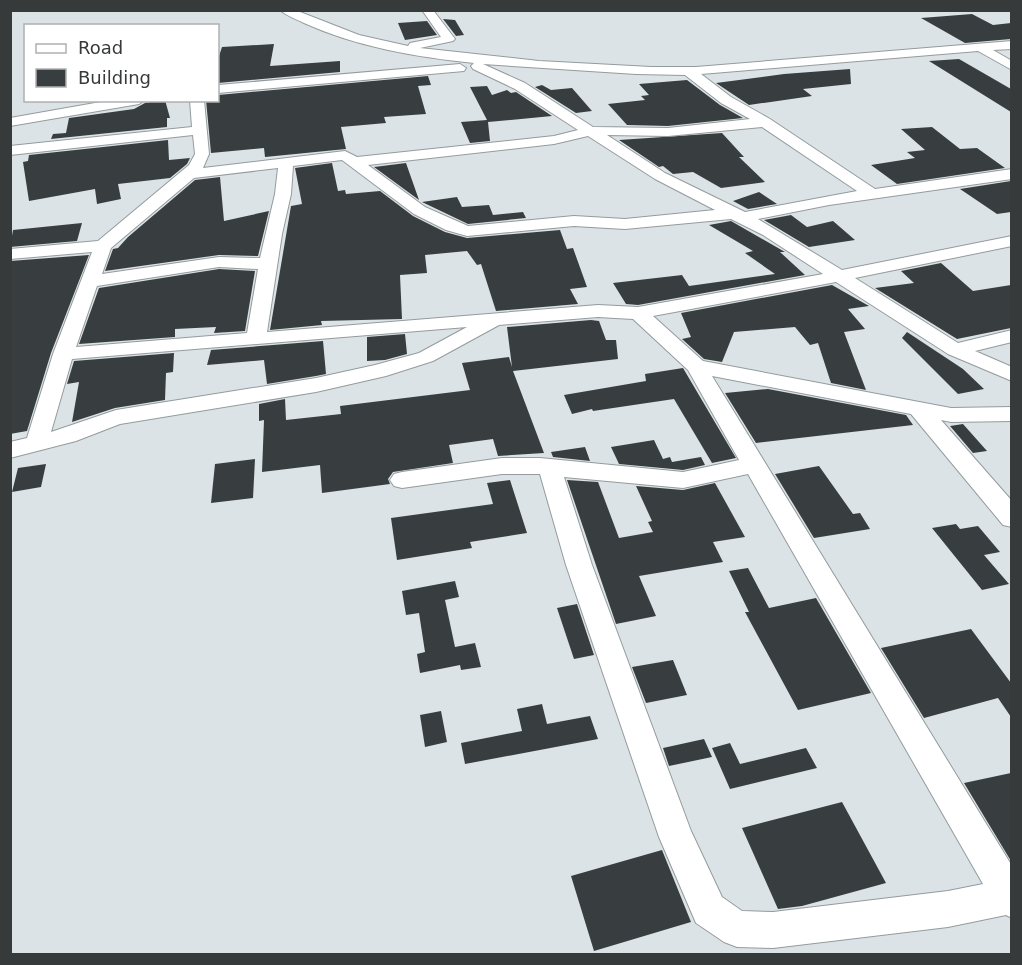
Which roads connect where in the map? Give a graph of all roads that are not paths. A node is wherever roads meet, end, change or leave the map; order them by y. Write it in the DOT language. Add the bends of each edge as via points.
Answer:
graph roads {
  1 [pos="285,10"];
  2 [pos="427,10"];
  3 [pos="1011,45"];
  4 [pos="400,48"];
  5 [pos="981,48"];
  6 [pos="474,63"];
  7 [pos="1011,66"];
  8 [pos="688,71"];
  9 [pos="219,89"];
  10 [pos="127,102"];
  11 [pos="197,102"];
  12 [pos="10,122"];
  13 [pos="765,122"];
  14 [pos="200,130"];
  15 [pos="591,131"];
  16 [pos="10,152"];
  17 [pos="285,161"];
  18 [pos="354,162"];
  19 [pos="189,174"];
  20 [pos="1011,174"];
  21 [pos="872,194"];
  22 [pos="741,215"];
  23 [pos="1011,241"];
  24 [pos="103,246"];
  25 [pos="10,254"];
  26 [pos="269,264"];
  27 [pos="841,276"];
  28 [pos="88,282"];
  29 [pos="638,313"];
  30 [pos="497,318"];
  31 [pos="1011,336"];
  32 [pos="256,337"];
  33 [pos="955,350"];
  34 [pos="63,354"];
  35 [pos="696,366"];
  36 [pos="1011,375"];
  37 [pos="918,408"];
  38 [pos="1011,414"];
  39 [pos="37,442"];
  40 [pos="10,450"];
  41 [pos="753,465"];
  42 [pos="550,468"];
  43 [pos="402,480"];
  44 [pos="1011,518"];
  45 [pos="1010,898"];
  1 -- 4 [label="street" via="332,30"];
  2 -- 4 [label="street" via="449,39"];
  3 -- 5 [label="street"];
  4 -- 6 [label="street"];
  5 -- 7 [label="street"];
  5 -- 8 [label="street"];
  6 -- 8 [label="street"];
  6 -- 9 [label="street"];
  6 -- 15 [label="street" via="520,86"];
  8 -- 13 [label="street" via="726,100"];
  10 -- 12 [label="street"];
  11 -- 14 [label="street"];
  13 -- 15 [label="street" via="668,132"];
  13 -- 21 [label="street"];
  14 -- 16 [label="street"];
  14 -- 19 [label="street" via="202,154"];
  15 -- 18 [label="street" via="554,140"];
  15 -- 22 [label="street" via="660,176"];
  17 -- 18 [label="street" via="345,155"];
  17 -- 19 [label="street"];
  17 -- 26 [label="street" via="284,188"];
  18 -- 22 [label="street" via="430,216 467,231 573,221 624,224"];
  19 -- 24 [label="street"];
  20 -- 21 [label="street"];
  21 -- 22 [label="street"];
  22 -- 27 [label="street"];
  23 -- 27 [label="street"];
  24 -- 25 [label="street"];
  24 -- 28 [label="street"];
  26 -- 28 [label="street" via="219,262"];
  26 -- 32 [label="street"];
  27 -- 29 [label="street"];
  27 -- 33 [label="street"];
  28 -- 34 [label="street"];
  29 -- 30 [label="street" via="598,311"];
  29 -- 35 [label="street"];
  30 -- 32 [label="street"];
  30 -- 39 [label="street" via="426,357 379,371 116,417 68,436"];
  31 -- 33 [label="street"];
  32 -- 34 [label="street"];
  33 -- 36 [label="street"];
  34 -- 39 [label="street"];
  35 -- 37 [label="street"];
  35 -- 41 [label="street"];
  37 -- 38 [label="street" via="951,415"];
  37 -- 44 [label="street"];
  39 -- 40 [label="street"];
  41 -- 42 [label="street" via="683,480"];
  41 -- 45 [label="street"];
  42 -- 43 [label="street" via="502,466"];
  42 -- 45 [label="street" via="579,564 676,837 709,910 737,929 772,930"];
}
